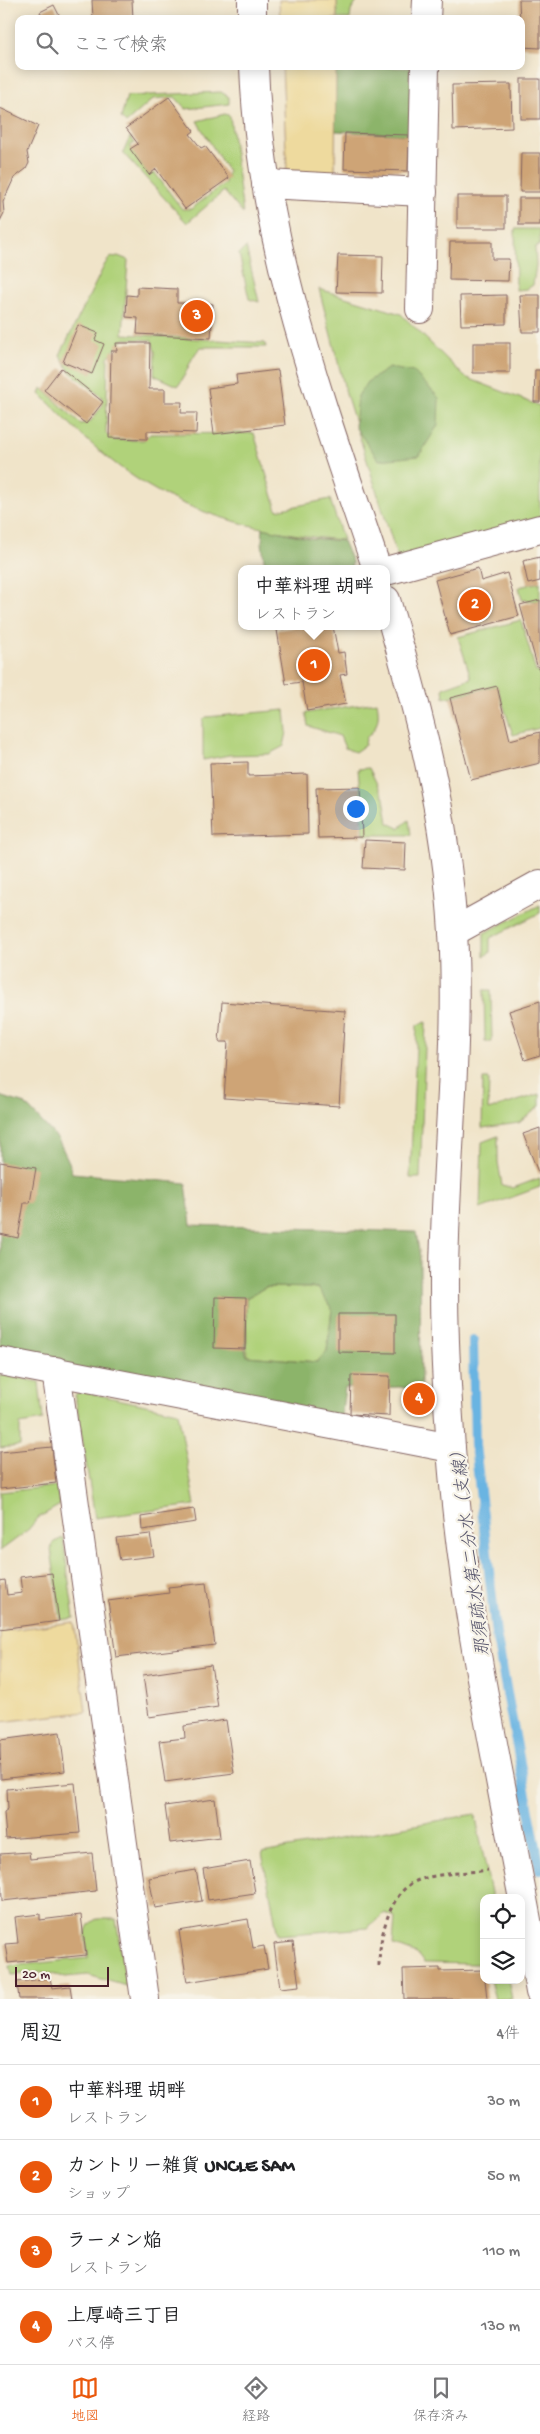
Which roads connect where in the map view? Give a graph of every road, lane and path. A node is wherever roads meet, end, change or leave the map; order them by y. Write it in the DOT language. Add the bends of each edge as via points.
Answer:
graph roads {
  1 [pos="252,0"];
  2 [pos="427,0"];
  3 [pos="252,15"];
  4 [pos="426,15"];
  5 [pos="254,70"];
  6 [pos="425,70"];
  7 [pos="266,184"];
  8 [pos="423,192"];
  9 [pos="420,308"];
  10 [pos="540,528"];
  11 [pos="376,565"];
  12 [pos="390,569"];
  13 [pos="390,614"];
  14 [pos="540,884"];
  15 [pos="453,932"];
  16 [pos="0,1361"];
  17 [pos="56,1371"];
  18 [pos="451,1448"];
  19 [pos="516,1866"];
  20 [pos="379,1966"];
  21 [pos="540,1992"];
  22 [pos="145,1999"];
  1 -- 3 [label="street"];
  2 -- 4 [label="street"];
  5 -- 7 [label="street"];
  6 -- 8 [label="street"];
  7 -- 8 [label="street"];
  7 -- 11 [label="street" via="289,294 314,382"];
  8 -- 9 [label="street"];
  10 -- 12 [label="street"];
  13 -- 15 [label="street" via="417,705 437,794"];
  14 -- 15 [label="street"];
  15 -- 18 [label="street" via="455,1019 444,1308"];
  16 -- 17 [label="street"];
  17 -- 18 [label="street"];
  17 -- 22 [label="street"];
  18 -- 19 [label="street" via="460,1551"];
  19 -- 20 [label="path" via="425,1879 410,1885 398,1897 386,1923"];
  19 -- 21 [label="street"];
}
